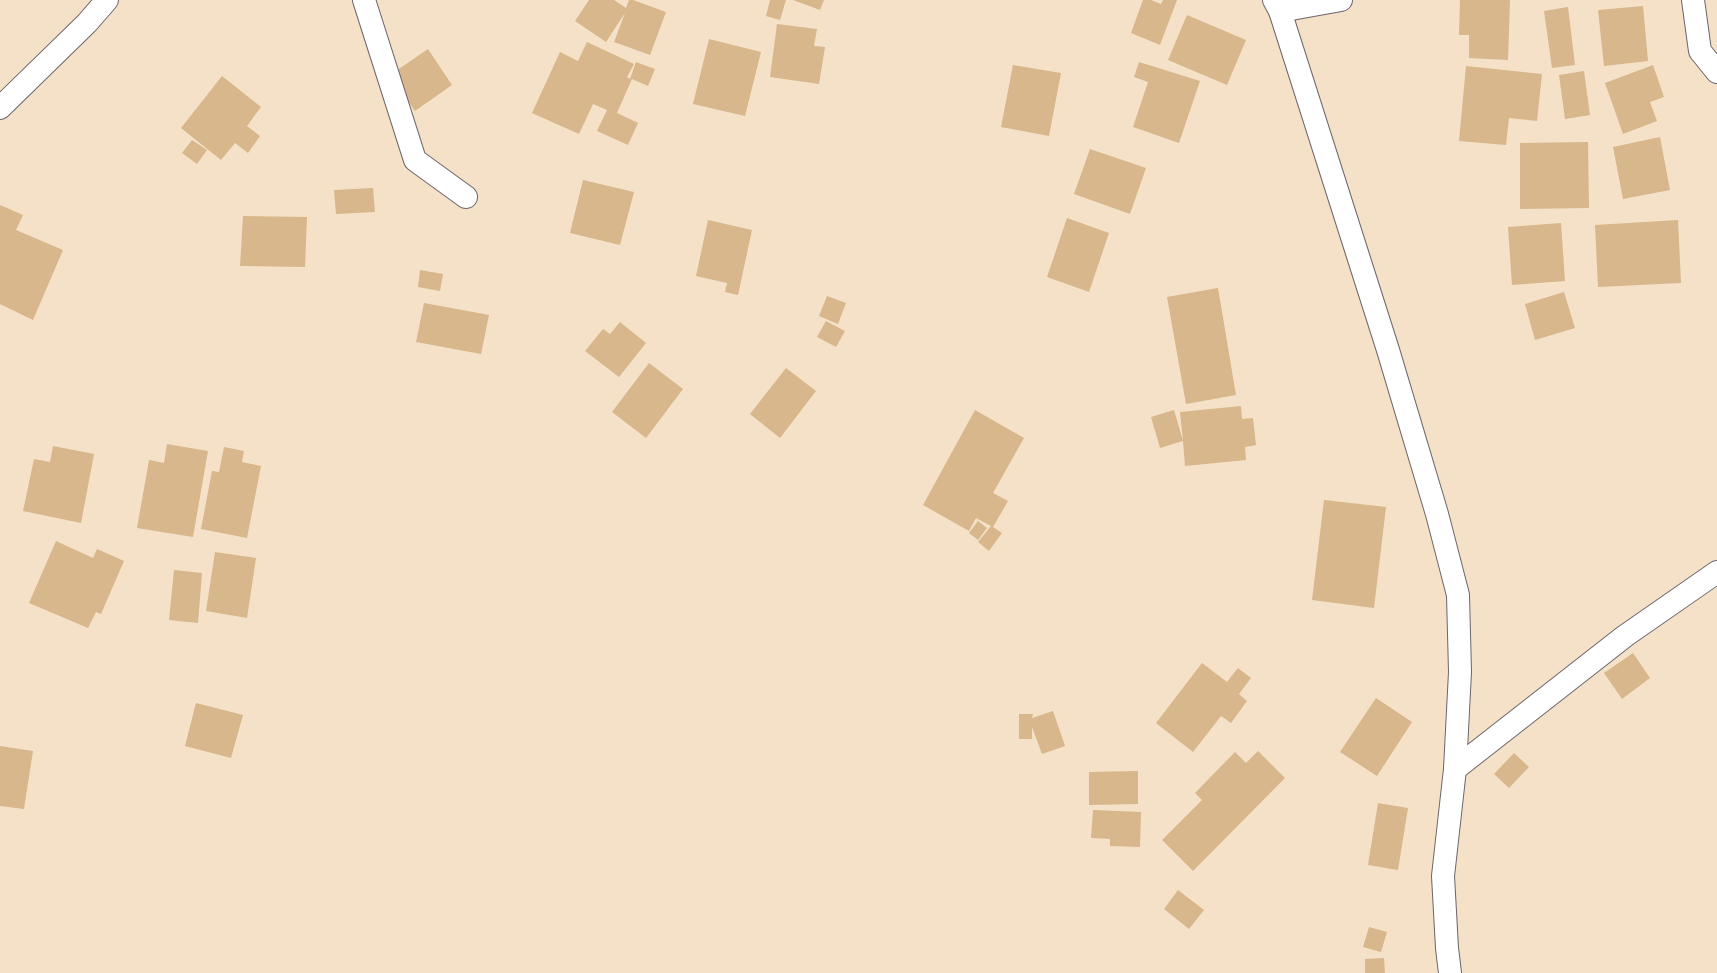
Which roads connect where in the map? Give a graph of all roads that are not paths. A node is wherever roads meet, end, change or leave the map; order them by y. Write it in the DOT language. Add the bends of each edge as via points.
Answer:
graph roads {
  1 [pos="108,0"];
  2 [pos="364,0"];
  3 [pos="1341,0"];
  4 [pos="1693,0"];
  5 [pos="1277,5"];
  6 [pos="1717,72"];
  7 [pos="0,108"];
  8 [pos="466,197"];
  9 [pos="1717,572"];
  10 [pos="1455,769"];
  11 [pos="1450,973"];
  1 -- 7 [label="main road"];
  2 -- 8 [label="main road" via="415,160"];
  3 -- 5 [label="main road"];
  4 -- 6 [label="main road" via="1700,51"];
  5 -- 10 [label="main road" via="1388,350 1437,514 1458,595 1460,672"];
  9 -- 10 [label="main road" via="1625,636"];
  10 -- 11 [label="main road" via="1443,876"];
}
